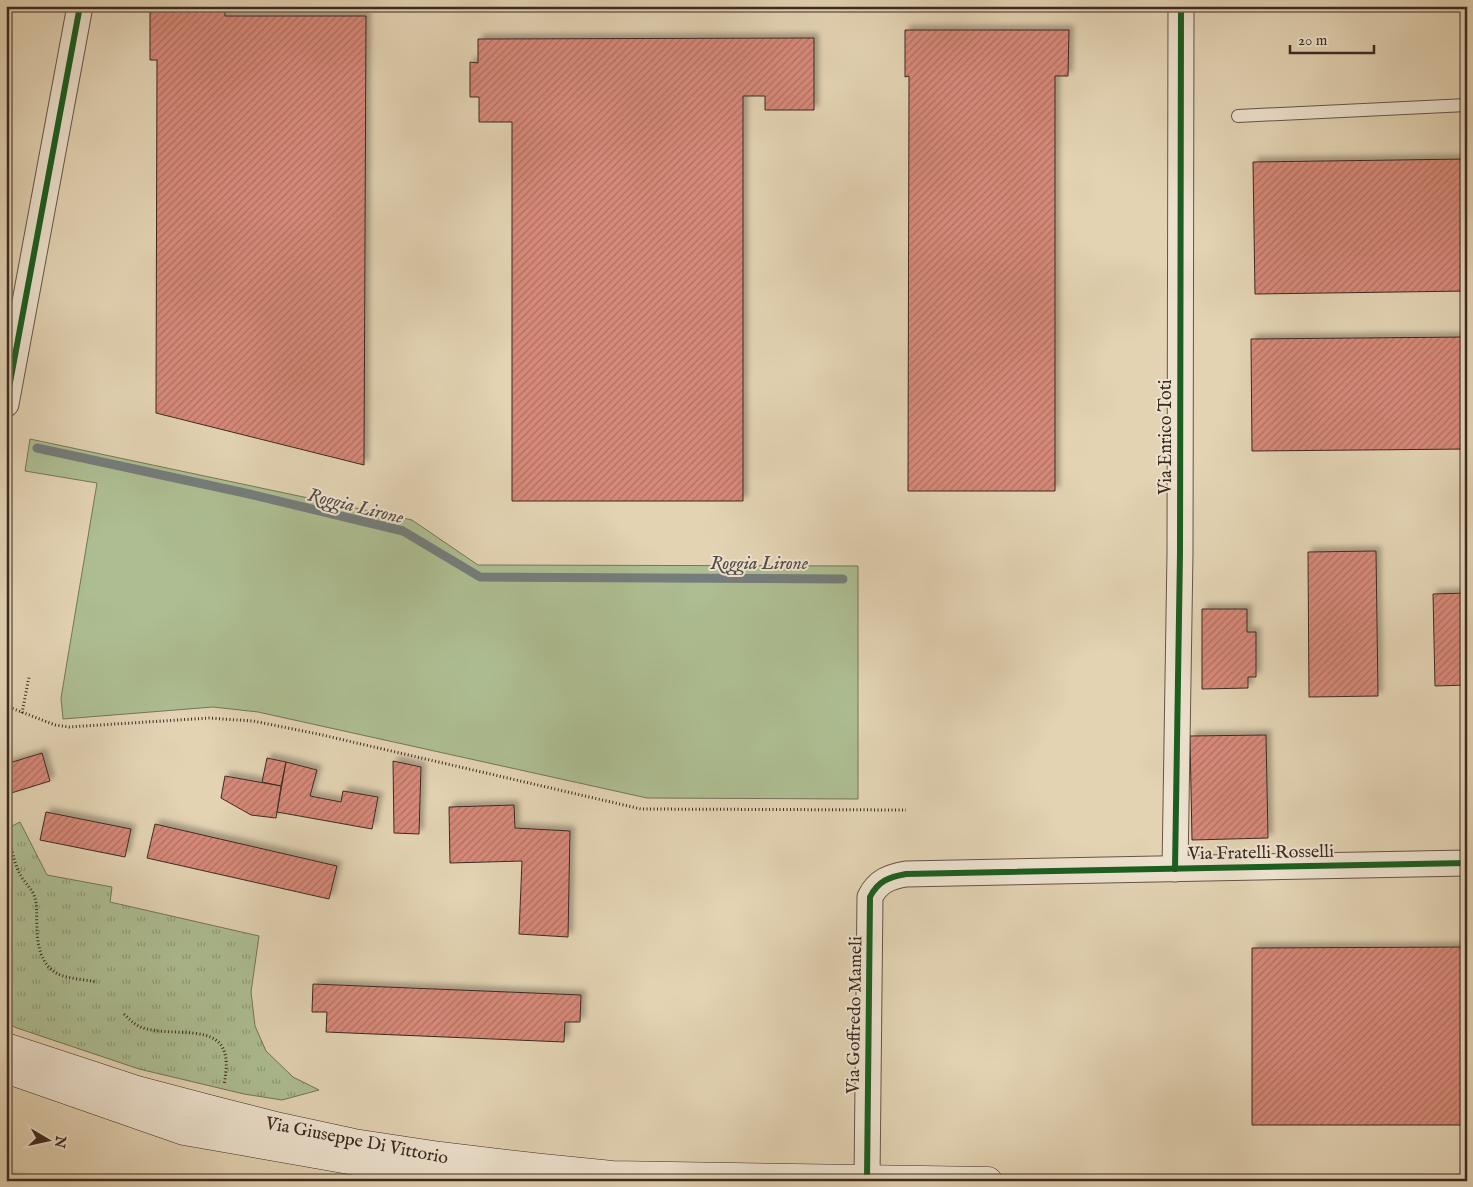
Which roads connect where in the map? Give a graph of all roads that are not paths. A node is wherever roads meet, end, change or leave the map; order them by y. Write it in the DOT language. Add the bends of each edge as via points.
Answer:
graph roads {
  1 [pos="80,6"];
  2 [pos="1181,6"];
  3 [pos="1467,105"];
  4 [pos="1238,116"];
  5 [pos="6,404"];
  6 [pos="1467,863"];
  7 [pos="1175,869"];
  8 [pos="906,874"];
  9 [pos="6,1047"];
  10 [pos="6,1069"];
  11 [pos="867,1179"];
  12 [pos="469,1181"];
  13 [pos="988,1181"];
  1 -- 5 [label="street"];
  2 -- 7 [label="street, Via Enrico Toti" via="1180,553"];
  3 -- 4 [label="lane"];
  6 -- 7 [label="street, Via Fratelli Rosselli"];
  7 -- 8 [label="street, Via Fratelli Rosselli"];
  8 -- 11 [label="street, Via Goffredo Mameli" via="883,881 874,888 870,897"];
  9 -- 11 [label="main road, Via Giuseppe Di Vittorio" via="137,1090 354,1143 440,1156 612,1174"];
  10 -- 12 [label="main road, Via Giuseppe Di Vittorio" via="184,1131"];
  11 -- 13 [label="main road, Via Giuseppe Di Vittorio"];
}
